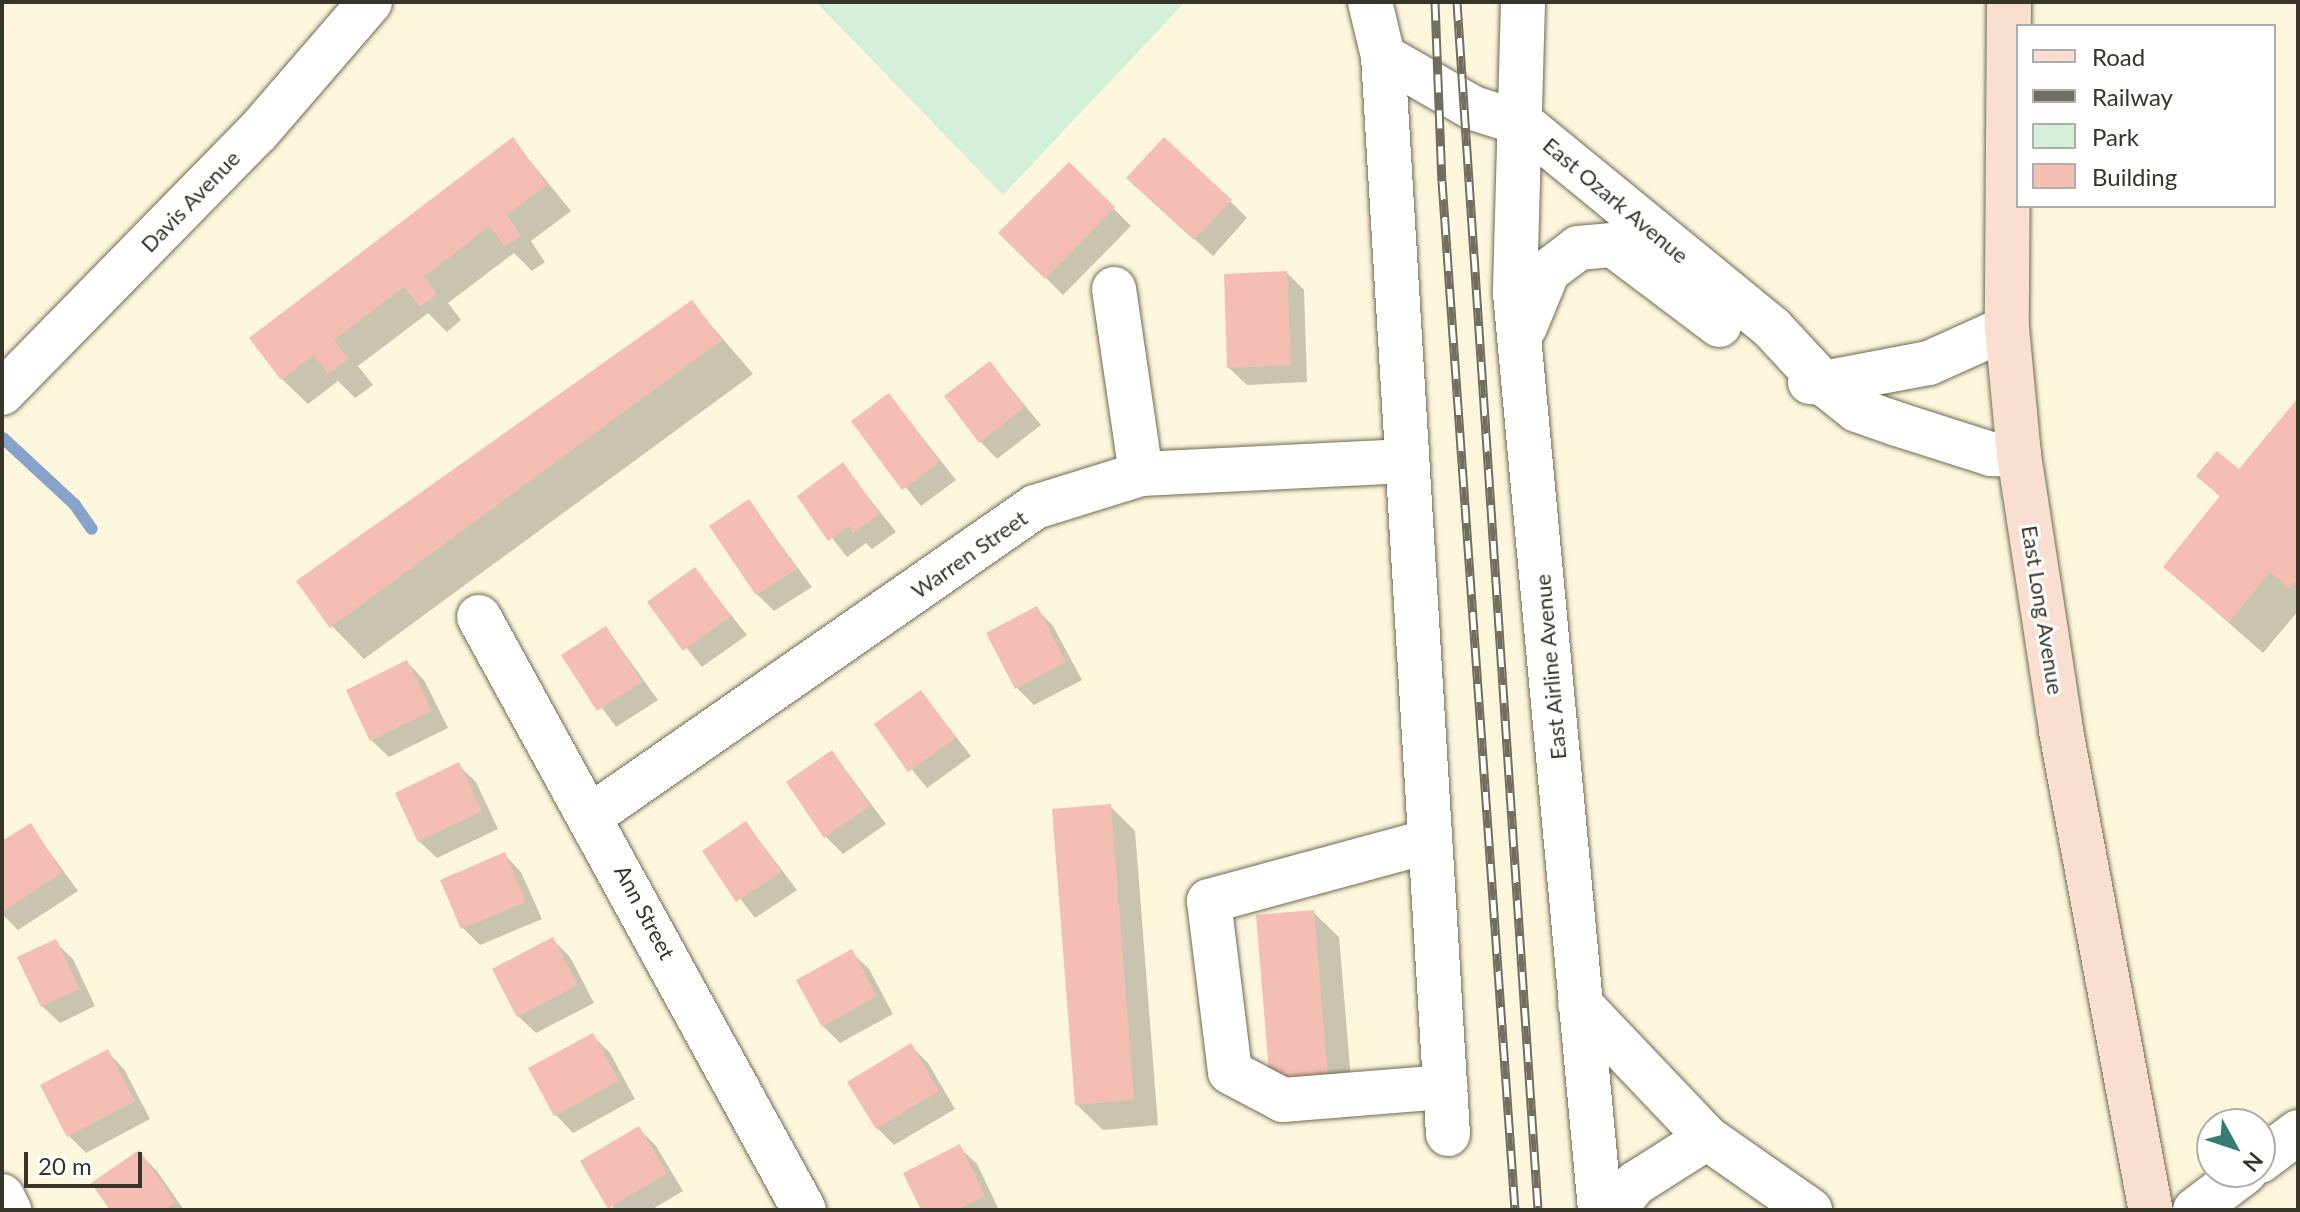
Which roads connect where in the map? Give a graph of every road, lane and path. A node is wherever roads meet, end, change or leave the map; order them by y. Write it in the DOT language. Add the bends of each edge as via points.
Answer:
graph roads {
  1 [pos="370,2"];
  2 [pos="1370,2"];
  3 [pos="1523,2"];
  4 [pos="2009,2"];
  5 [pos="1383,56"];
  6 [pos="1523,124"];
  7 [pos="1114,289"];
  8 [pos="2007,328"];
  9 [pos="1520,339"];
  10 [pos="1823,383"];
  11 [pos="2,393"];
  12 [pos="2019,455"];
  13 [pos="1407,461"];
  14 [pos="1141,474"];
  15 [pos="479,617"];
  16 [pos="592,815"];
  17 [pos="1430,841"];
  18 [pos="1580,1004"];
  19 [pos="1445,1087"];
  20 [pos="2298,1132"];
  21 [pos="1448,1134"];
  22 [pos="1707,1138"];
  23 [pos="2276,1149"];
  24 [pos="2224,1188"];
  25 [pos="2,1196"];
  26 [pos="9,1210"];
  27 [pos="804,1210"];
  28 [pos="1600,1210"];
  29 [pos="1613,1210"];
  30 [pos="1810,1210"];
  31 [pos="2151,1210"];
  32 [pos="2195,1210"];
  1 -- 11 [label="street, Davis Avenue" via="257,133"];
  2 -- 5 [label="street"];
  3 -- 6 [label="street, East Airline Avenue"];
  4 -- 8 [label="main road, East Long Avenue"];
  5 -- 6 [label="street, East Ozark Avenue" via="1473,108"];
  5 -- 13 [label="street"];
  6 -- 9 [label="street, East Airline Avenue" via="1515,293"];
  6 -- 10 [label="street, East Ozark Avenue" via="1772,328"];
  7 -- 14 [label="street"];
  8 -- 10 [label="street" via="1929,363"];
  8 -- 12 [label="main road, East Long Avenue"];
  9 -- 10 [label="street" via="1548,271 1578,248 1613,245 1792,380"];
  9 -- 18 [label="street, East Airline Avenue"];
  10 -- 12 [label="street, East Ozark Avenue" via="1857,410 1991,454"];
  12 -- 31 [label="main road, East Long Avenue" via="2061,731"];
  13 -- 14 [label="street, Warren Street"];
  13 -- 17 [label="street"];
  14 -- 16 [label="street, Warren Street" via="1035,507"];
  15 -- 16 [label="street, Ann Street"];
  16 -- 27 [label="street, Ann Street"];
  17 -- 19 [label="street"];
  17 -- 19 [label="street" via="1209,901 1230,1072 1283,1100"];
  18 -- 22 [label="street"];
  18 -- 28 [label="street, East Airline Avenue"];
  19 -- 21 [label="street"];
  20 -- 23 [label="street"];
  22 -- 29 [label="street" via="1636,1183"];
  22 -- 30 [label="street"];
  24 -- 32 [label="street"];
  25 -- 26 [label="street"];
}
